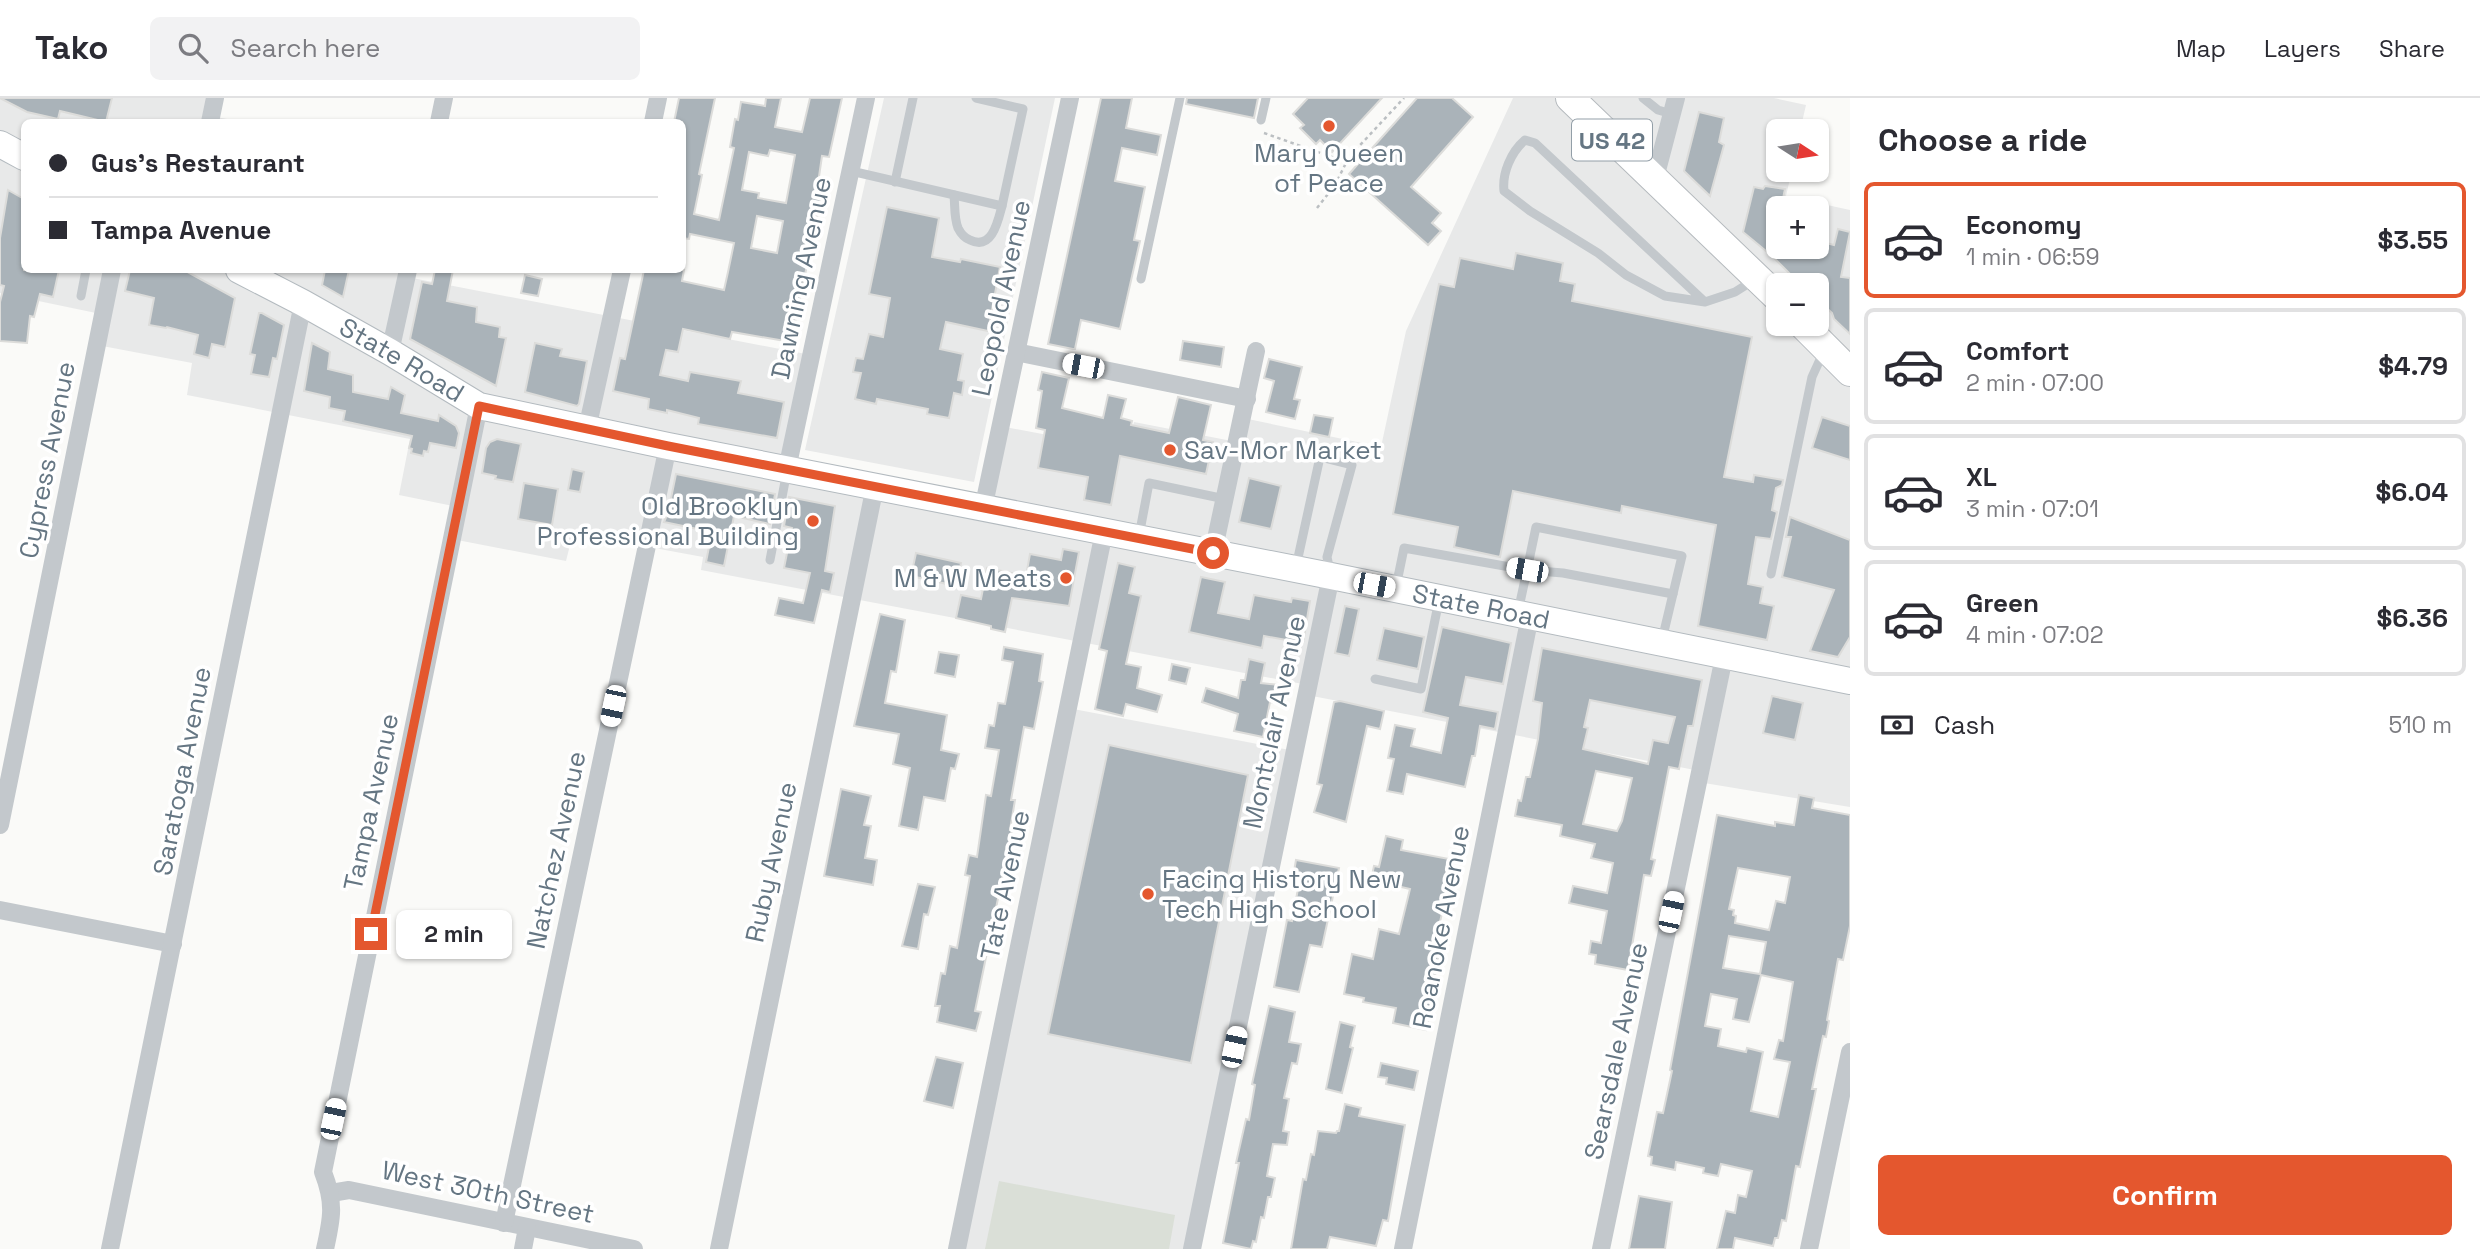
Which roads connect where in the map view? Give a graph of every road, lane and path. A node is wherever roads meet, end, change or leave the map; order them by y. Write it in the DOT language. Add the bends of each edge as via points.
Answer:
graph roads {
  1 [pos="215,98"];
  2 [pos="444,98"];
  3 [pos="658,98"];
  4 [pos="866,98"];
  5 [pos="913,98"];
  6 [pos="976,98"];
  7 [pos="1070,98"];
  8 [pos="1180,98"];
  9 [pos="1266,98"];
  10 [pos="1404,98"];
  11 [pos="1570,98"];
  12 [pos="1643,98"];
  13 [pos="1674,106"];
  14 [pos="211,119"];
  15 [pos="440,119"];
  16 [pos="654,119"];
  17 [pos="1261,120"];
  18 [pos="1257,131"];
  19 [pos="0,144"];
  20 [pos="21,155"];
  21 [pos="1346,163"];
  22 [pos="851,171"];
  23 [pos="1654,181"];
  24 [pos="895,182"];
  25 [pos="954,195"];
  26 [pos="1002,206"];
  27 [pos="1317,208"];
  28 [pos="85,273"];
  29 [pos="111,273"];
  30 [pos="245,273"];
  31 [pos="407,273"];
  32 [pos="620,273"];
  33 [pos="1758,278"];
  34 [pos="1141,279"];
  35 [pos="1766,286"];
  36 [pos="81,296"];
  37 [pos="1705,302"];
  38 [pos="303,303"];
  39 [pos="1814,336"];
  40 [pos="1825,348"];
  41 [pos="1256,351"];
  42 [pos="390,352"];
  43 [pos="1016,352"];
  44 [pos="1850,372"];
  45 [pos="1247,399"];
  46 [pos="479,406"];
  47 [pos="587,429"];
  48 [pos="668,446"];
  49 [pos="787,469"];
  50 [pos="875,486"];
  51 [pos="1225,499"];
  52 [pos="983,509"];
  53 [pos="1104,532"];
  54 [pos="1138,539"];
  55 [pos="1213,553"];
  56 [pos="770,560"];
  57 [pos="1295,569"];
  58 [pos="1527,570"];
  59 [pos="1771,574"];
  60 [pos="1331,576"];
  61 [pos="1396,589"];
  62 [pos="1673,594"];
  63 [pos="1440,598"];
  64 [pos="1524,615"];
  65 [pos="1662,644"];
  66 [pos="1724,657"];
  67 [pos="1375,679"];
  68 [pos="1850,681"];
  69 [pos="0,825"];
  70 [pos="0,910"];
  71 [pos="173,944"];
  72 [pos="1850,1052"];
  73 [pos="331,1192"];
  74 [pos="504,1223"];
  75 [pos="527,1228"];
  76 [pos="110,1249"];
  77 [pos="325,1249"];
  78 [pos="523,1249"];
  79 [pos="634,1249"];
  80 [pos="719,1249"];
  81 [pos="957,1249"];
  82 [pos="1192,1249"];
  83 [pos="1403,1249"];
  84 [pos="1601,1249"];
  85 [pos="1809,1249"];
  1 -- 14 [label="street"];
  2 -- 15 [label="street"];
  3 -- 16 [label="street"];
  4 -- 22 [label="street, Dawning Avenue"];
  5 -- 24 [label="lane"];
  6 -- 26 [label="lane" via="1023,109"];
  7 -- 43 [label="street, Leopold Avenue"];
  8 -- 34 [label="lane"];
  9 -- 17 [label="lane"];
  10 -- 21 [label="path"];
  11 -- 23 [label="main road, US 42"];
  12 -- 13 [label="lane" via="1658,110"];
  13 -- 23 [label="street"];
  18 -- 21 [label="path"];
  19 -- 20 [label="main road"];
  21 -- 27 [label="path"];
  22 -- 24 [label="lane"];
  22 -- 49 [label="street, Dawning Avenue"];
  23 -- 33 [label="main road, US 42"];
  24 -- 25 [label="lane"];
  25 -- 26 [label="lane"];
  25 -- 26 [label="lane" via="959,229 973,242 983,243 992,235"];
  28 -- 36 [label="lane"];
  29 -- 69 [label="street, Cypress Avenue"];
  30 -- 38 [label="main road, State Road"];
  31 -- 42 [label="street"];
  32 -- 47 [label="street"];
  33 -- 35 [label="main road, US 42"];
  33 -- 37 [label="lane"];
  37 -- 37 [label="lane" via="1665,296 1626,275 1504,191 1502,179 1516,147 1525,140 1535,143"];
  38 -- 42 [label="main road, State Road"];
  38 -- 71 [label="street, Saratoga Avenue"];
  39 -- 40 [label="main road"];
  40 -- 44 [label="main road"];
  40 -- 59 [label="lane" via="1812,377"];
  41 -- 45 [label="street"];
  42 -- 46 [label="main road, State Road"];
  43 -- 45 [label="street"];
  43 -- 52 [label="street, Leopold Avenue"];
  45 -- 51 [label="street"];
  46 -- 47 [label="main road, State Road"];
  46 -- 73 [label="street, Tampa Avenue" via="323,1172"];
  47 -- 48 [label="main road, State Road"];
  48 -- 49 [label="main road, State Road"];
  48 -- 74 [label="street, Natchez Avenue"];
  49 -- 50 [label="main road, State Road"];
  49 -- 56 [label="lane"];
  50 -- 52 [label="main road, State Road"];
  50 -- 80 [label="street, Ruby Avenue"];
  51 -- 54 [label="lane" via="1149,483"];
  51 -- 55 [label="street"];
  52 -- 53 [label="main road, State Road"];
  53 -- 54 [label="main road, State Road"];
  53 -- 81 [label="street, Tate Avenue"];
  54 -- 55 [label="main road, State Road"];
  55 -- 57 [label="main road, State Road"];
  57 -- 60 [label="main road, State Road"];
  57 -- 60 [label="lane" via="1320,457 1352,465 1327,557"];
  58 -- 61 [label="lane" via="1404,548"];
  58 -- 62 [label="lane"];
  58 -- 62 [label="lane" via="1536,527 1682,556"];
  58 -- 64 [label="lane"];
  60 -- 61 [label="main road, State Road"];
  60 -- 82 [label="street, Montclair Avenue"];
  61 -- 63 [label="main road, State Road"];
  62 -- 65 [label="lane"];
  63 -- 64 [label="main road, State Road"];
  63 -- 67 [label="lane" via="1421,689"];
  64 -- 65 [label="main road, State Road"];
  64 -- 83 [label="street, Roanoke Avenue"];
  65 -- 66 [label="main road, State Road"];
  66 -- 68 [label="main road, State Road"];
  66 -- 84 [label="street, Searsdale Avenue"];
  70 -- 71 [label="street"];
  71 -- 76 [label="street, Saratoga Avenue"];
  72 -- 85 [label="street"];
  73 -- 74 [label="street, West 30th Street" via="349,1190"];
  73 -- 77 [label="street, Tampa Avenue"];
  74 -- 75 [label="street, West 30th Street"];
  75 -- 78 [label="street"];
  75 -- 79 [label="street, West 30th Street"];
}
